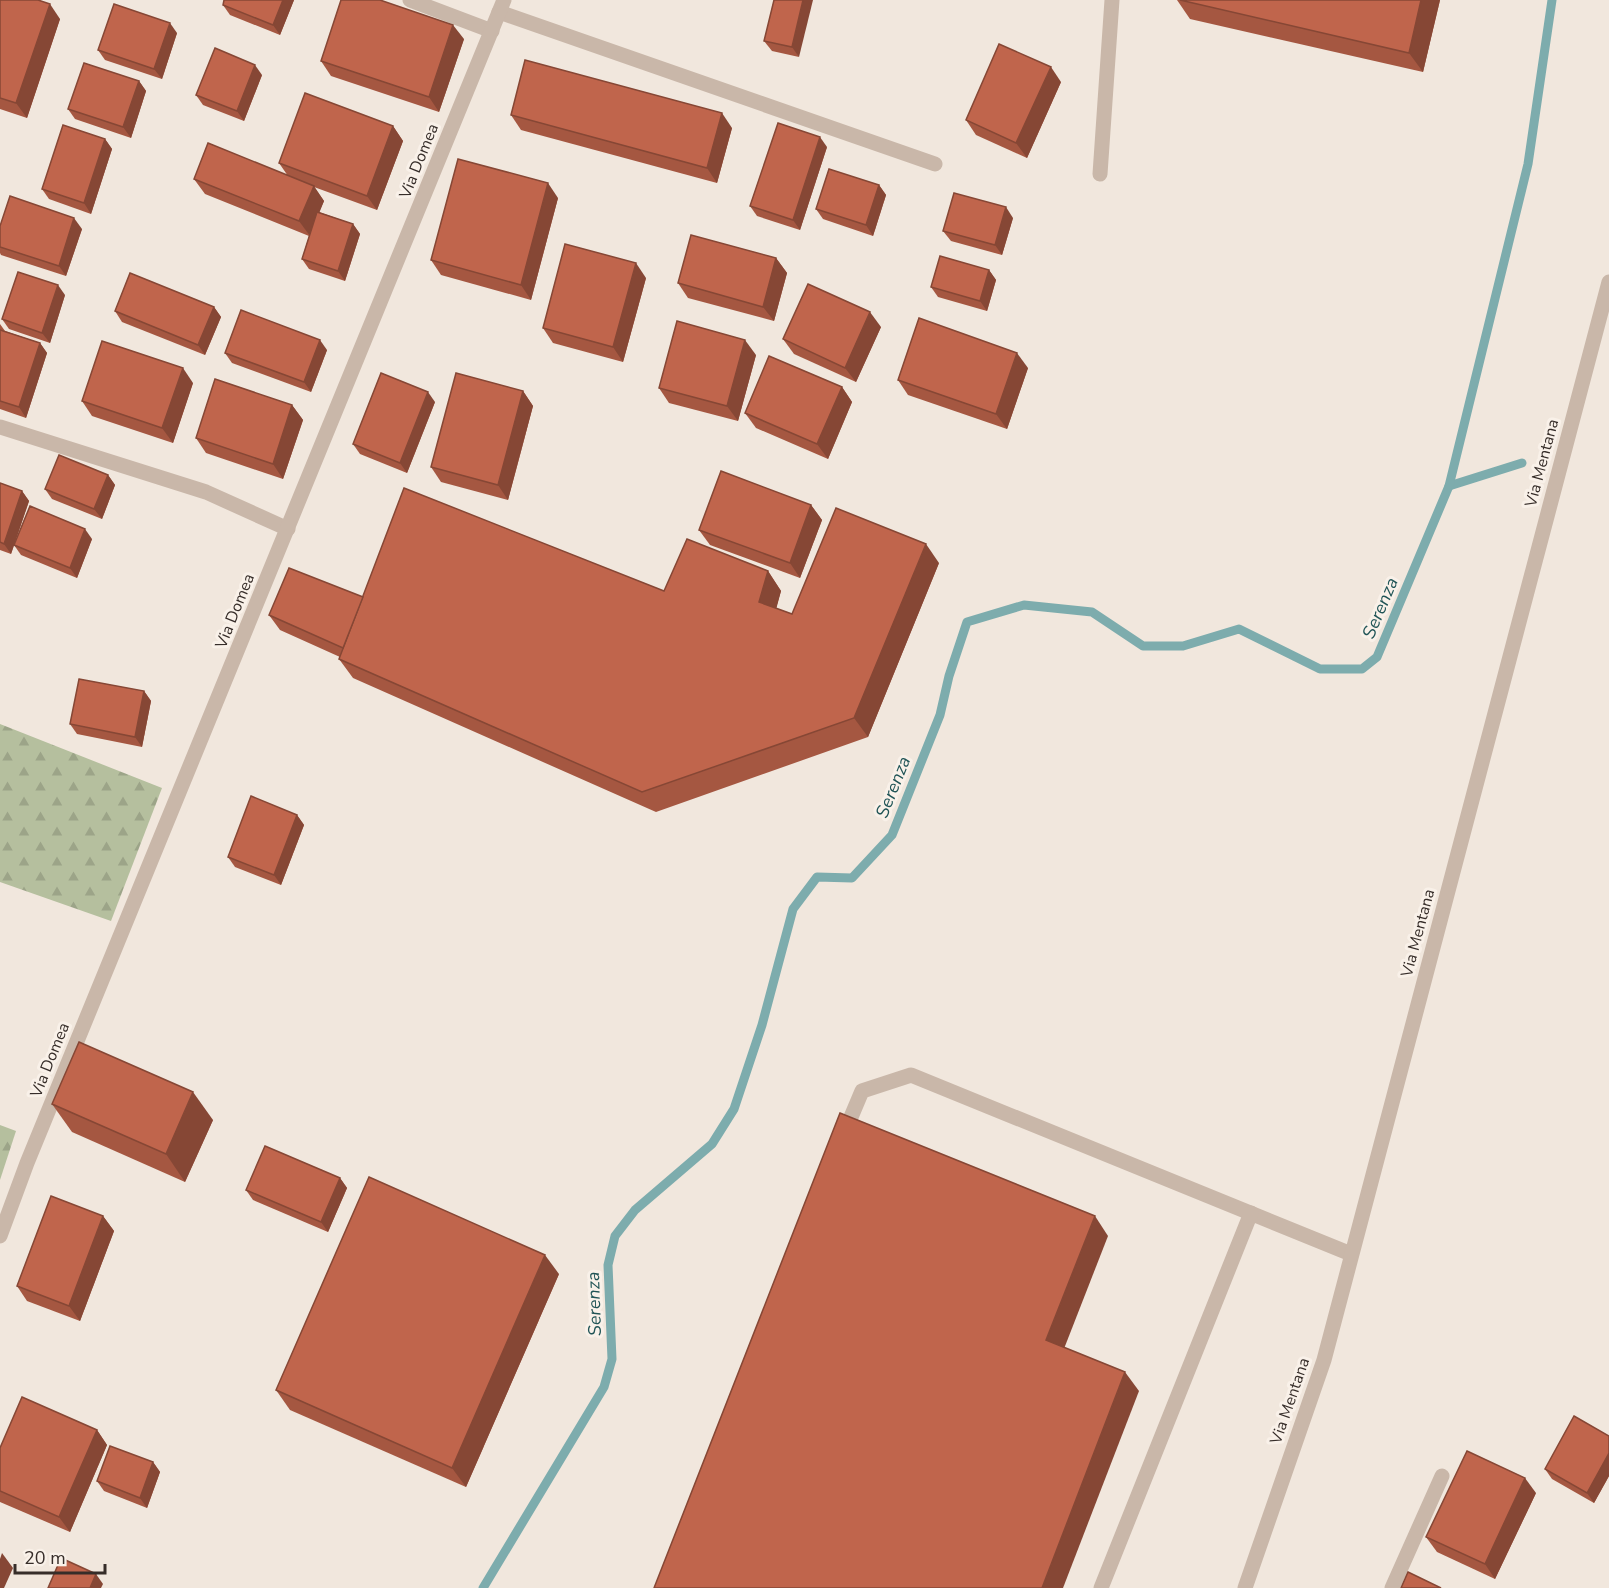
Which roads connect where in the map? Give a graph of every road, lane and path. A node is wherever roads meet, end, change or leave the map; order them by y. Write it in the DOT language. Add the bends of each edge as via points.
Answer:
graph roads {
  1 [pos="410,0"];
  2 [pos="1112,0"];
  3 [pos="501,6"];
  4 [pos="492,31"];
  5 [pos="935,164"];
  6 [pos="1100,174"];
  7 [pos="1609,282"];
  8 [pos="0,427"];
  9 [pos="288,529"];
  10 [pos="839,1146"];
  11 [pos="1251,1213"];
  12 [pos="0,1236"];
  13 [pos="1352,1254"];
  14 [pos="1442,1476"];
  15 [pos="1101,1588"];
  16 [pos="1245,1588"];
  17 [pos="1392,1588"];
  1 -- 4 [label="street"];
  2 -- 6 [label="street"];
  3 -- 4 [label="street, Via Domea"];
  3 -- 5 [label="street"];
  4 -- 9 [label="street, Via Domea"];
  7 -- 13 [label="street, Via Mentana"];
  8 -- 9 [label="street" via="206,492"];
  9 -- 12 [label="street, Via Domea"];
  10 -- 11 [label="street" via="862,1091 911,1074"];
  11 -- 13 [label="street"];
  11 -- 15 [label="street"];
  13 -- 16 [label="street, Via Mentana" via="1324,1360"];
  14 -- 17 [label="street"];
}
